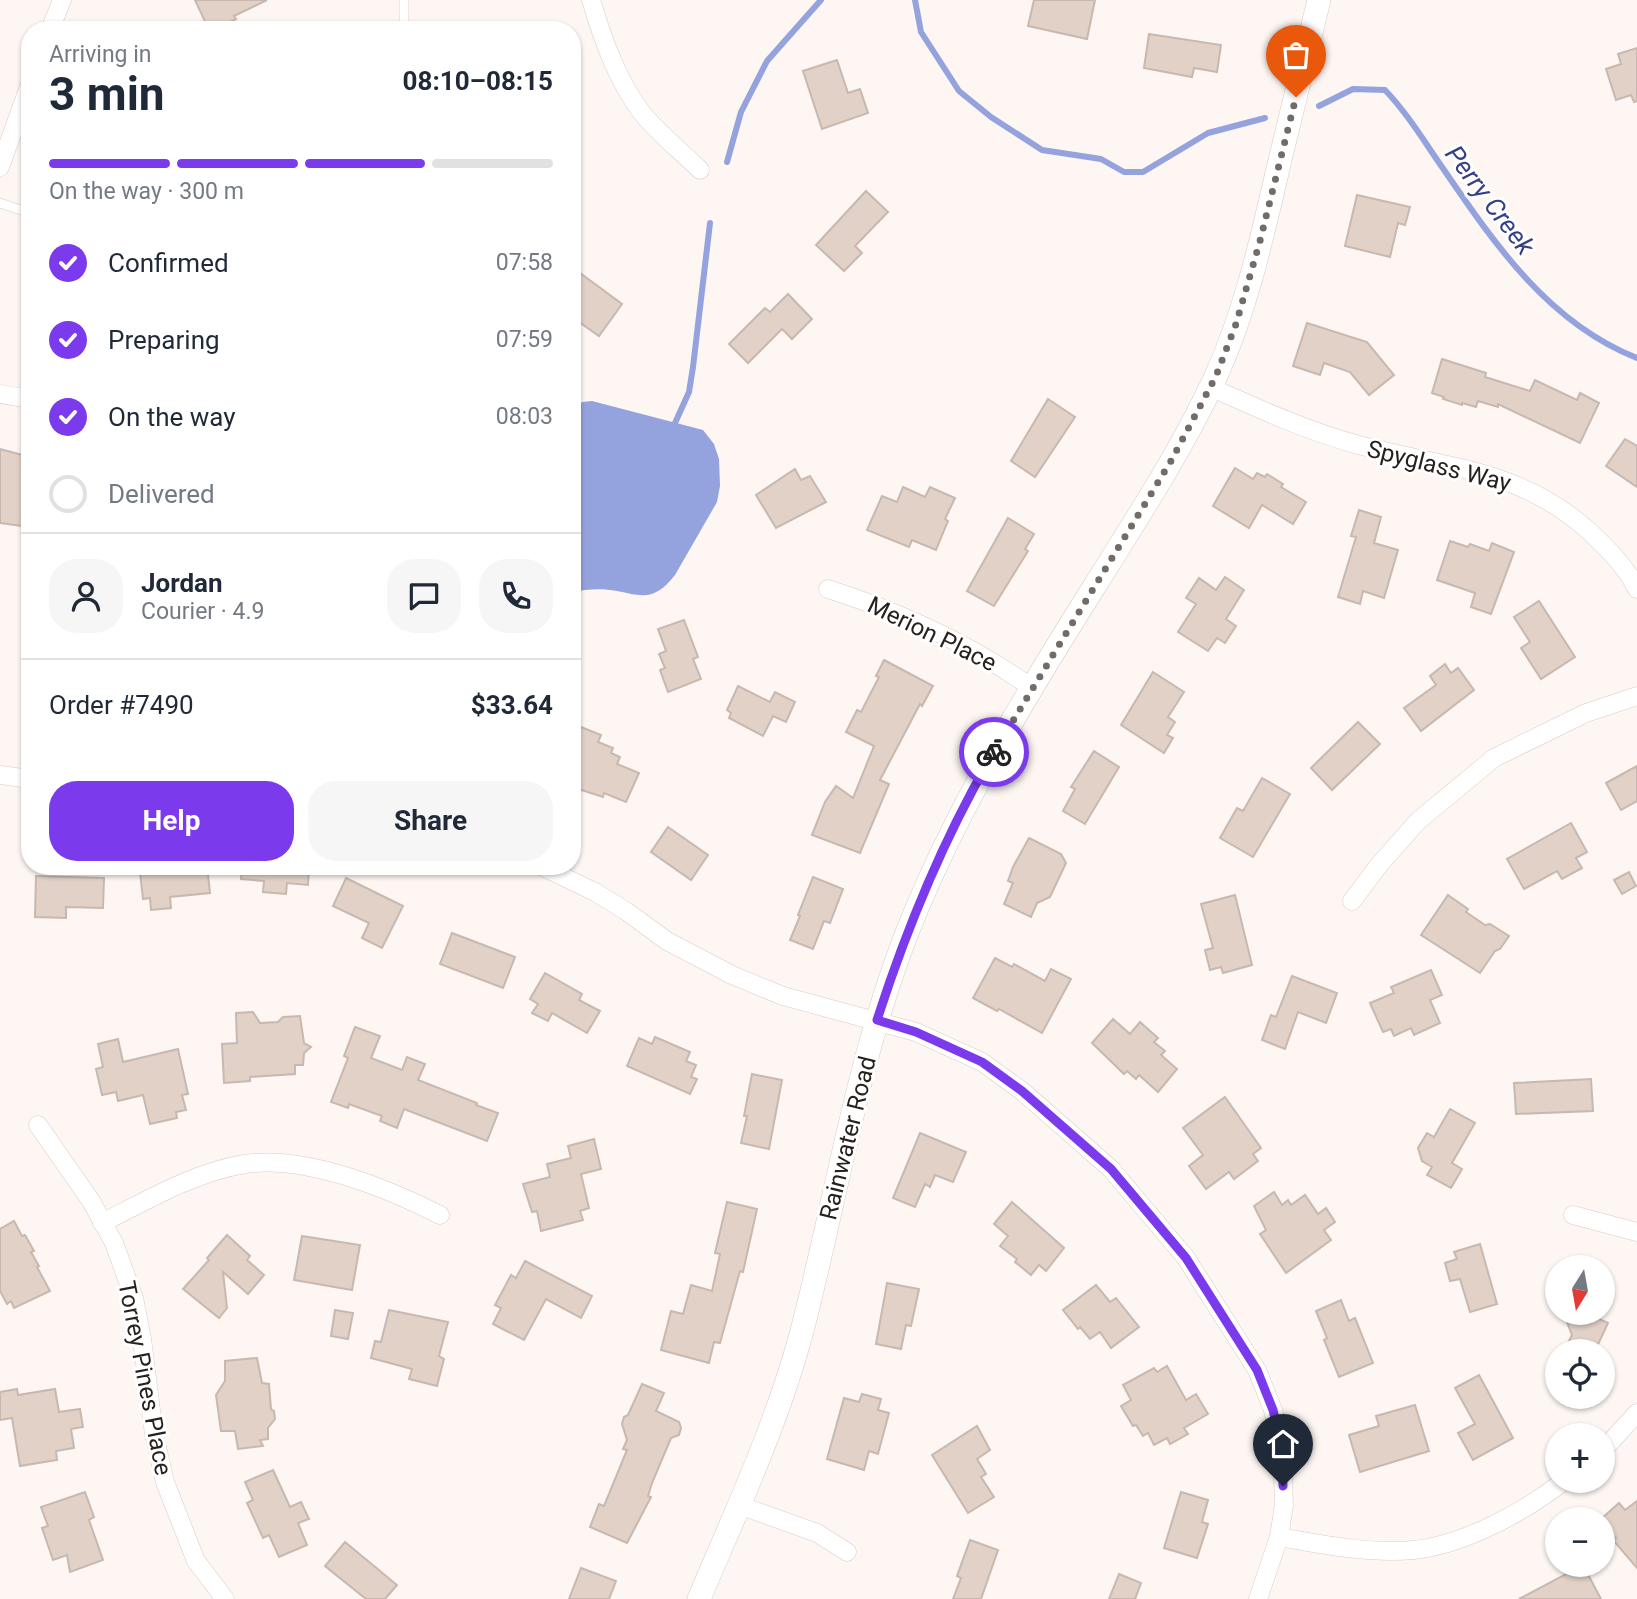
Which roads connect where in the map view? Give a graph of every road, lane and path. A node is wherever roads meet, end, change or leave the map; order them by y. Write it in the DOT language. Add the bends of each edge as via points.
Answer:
graph roads {
  1 [pos="62,0"];
  2 [pos="404,0"];
  3 [pos="591,0"];
  4 [pos="1319,0"];
  5 [pos="54,21"];
  6 [pos="404,21"];
  7 [pos="21,109"];
  8 [pos="0,167"];
  9 [pos="700,170"];
  10 [pos="0,204"];
  11 [pos="21,210"];
  12 [pos="1210,387"];
  13 [pos="0,394"];
  14 [pos="21,398"];
  15 [pos="828,589"];
  16 [pos="1637,589"];
  17 [pos="1032,688"];
  18 [pos="1637,696"];
  19 [pos="0,775"];
  20 [pos="21,778"];
  21 [pos="560,875"];
  22 [pos="1352,901"];
  23 [pos="877,1020"];
  24 [pos="38,1125"];
  25 [pos="440,1214"];
  26 [pos="1573,1215"];
  27 [pos="102,1223"];
  28 [pos="1637,1232"];
  29 [pos="1637,1413"];
  30 [pos="1615,1437"];
  31 [pos="1546,1493"];
  32 [pos="739,1504"];
  33 [pos="1279,1537"];
  34 [pos="847,1552"];
  35 [pos="225,1599"];
  36 [pos="699,1599"];
  37 [pos="1258,1599"];
  1 -- 5 [label="street"];
  2 -- 6 [label="lane"];
  3 -- 9 [label="street" via="614,65 642,112"];
  4 -- 12 [label="street, Rainwater Road" via="1260,241 1236,324"];
  7 -- 8 [label="street"];
  10 -- 11 [label="lane"];
  12 -- 16 [label="street, Spyglass Way" via="1280,419 1347,442 1516,484 1579,522 1610,550"];
  12 -- 17 [label="street, Rainwater Road" via="1165,471"];
  13 -- 14 [label="street"];
  15 -- 17 [label="street, Merion Place" via="925,626"];
  17 -- 23 [label="street, Rainwater Road" via="936,863"];
  18 -- 22 [label="street" via="1586,713 1494,758 1418,821"];
  19 -- 20 [label="street"];
  21 -- 23 [label="street" via="732,975 831,1011"];
  23 -- 32 [label="street, Rainwater Road" via="804,1327"];
  23 -- 33 [label="street" via="953,1047 1022,1091 1111,1169 1186,1258 1257,1370 1273,1410 1282,1446 1284,1505"];
  24 -- 27 [label="street, Torrey Pines Place"];
  25 -- 27 [label="street" via="404,1196 332,1173 291,1164 247,1164 213,1171"];
  26 -- 28 [label="street"];
  27 -- 35 [label="street, Torrey Pines Place" via="134,1298 165,1482 196,1561"];
  29 -- 30 [label="street"];
  31 -- 33 [label="street" via="1504,1520 1416,1550 1376,1551"];
  32 -- 34 [label="street" via="817,1533"];
  32 -- 36 [label="street, Rainwater Road"];
  33 -- 37 [label="street"];
}
